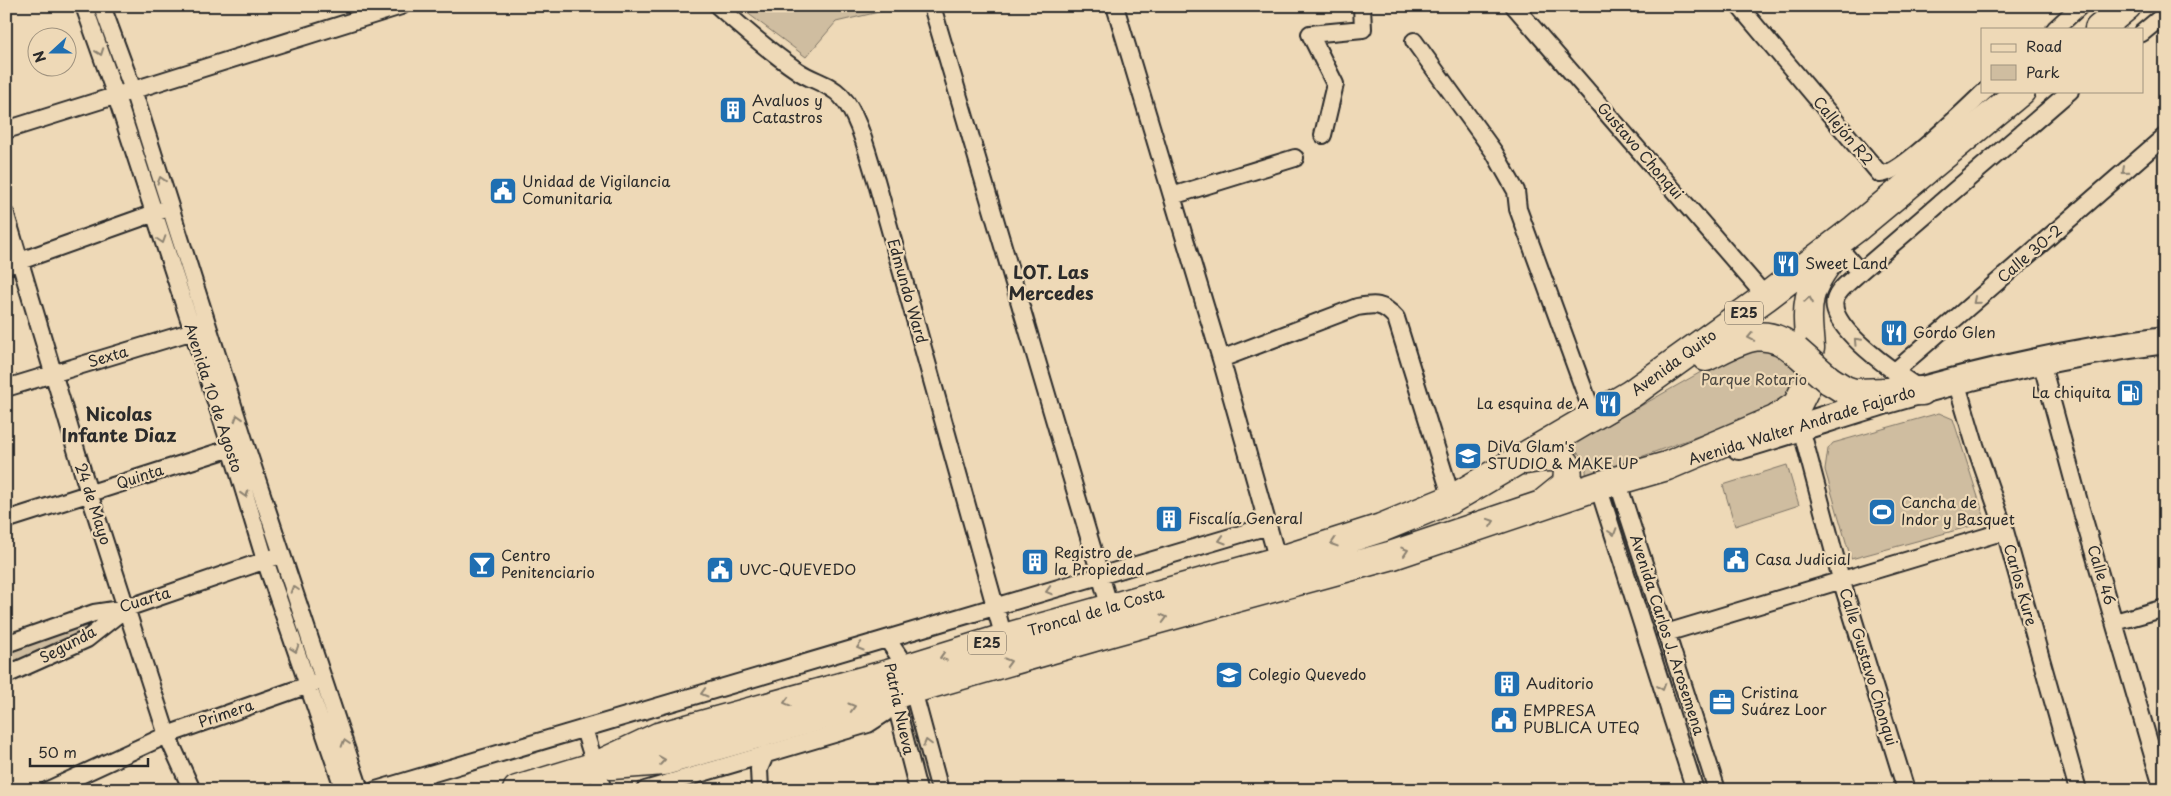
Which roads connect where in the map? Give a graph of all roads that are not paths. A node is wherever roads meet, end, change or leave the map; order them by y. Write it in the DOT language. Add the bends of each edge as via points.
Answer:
graph roads {
  1 [pos="84,6"];
  2 [pos="102,6"];
  3 [pos="401,6"];
  4 [pos="718,6"];
  5 [pos="932,6"];
  6 [pos="1115,6"];
  7 [pos="1362,6"];
  8 [pos="1514,6"];
  9 [pos="1739,6"];
  10 [pos="2080,6"];
  11 [pos="2127,6"];
  12 [pos="2165,14"];
  13 [pos="2056,28"];
  14 [pos="2100,28"];
  15 [pos="2144,31"];
  16 [pos="1414,41"];
  17 [pos="134,90"];
  18 [pos="1985,92"];
  19 [pos="2020,92"];
  20 [pos="2069,92"];
  21 [pos="116,96"];
  22 [pos="6,130"];
  23 [pos="1323,135"];
  24 [pos="2164,139"];
  25 [pos="1296,158"];
  26 [pos="1172,196"];
  27 [pos="170,208"];
  28 [pos="153,214"];
  29 [pos="6,215"];
  30 [pos="1848,239"];
  31 [pos="13,264"];
  32 [pos="1860,272"];
  33 [pos="1766,297"];
  34 [pos="210,326"];
  35 [pos="192,332"];
  36 [pos="2165,340"];
  37 [pos="1803,350"];
  38 [pos="1221,359"];
  39 [pos="2041,360"];
  40 [pos="1894,372"];
  41 [pos="53,373"];
  42 [pos="1956,381"];
  43 [pos="1818,383"];
  44 [pos="6,388"];
  45 [pos="1922,391"];
  46 [pos="1631,394"];
  47 [pos="1594,417"];
  48 [pos="1800,428"];
  49 [pos="238,446"];
  50 [pos="1516,462"];
  51 [pos="1667,466"];
  52 [pos="1608,483"];
  53 [pos="89,493"];
  54 [pos="1452,499"];
  55 [pos="1535,507"];
  56 [pos="6,520"];
  57 [pos="1268,526"];
  58 [pos="2005,531"];
  59 [pos="1445,538"];
  60 [pos="283,555"];
  61 [pos="265,560"];
  62 [pos="1278,561"];
  63 [pos="1100,576"];
  64 [pos="1841,579"];
  65 [pos="995,607"];
  66 [pos="127,608"];
  67 [pos="1110,608"];
  68 [pos="2165,608"];
  69 [pos="2115,622"];
  70 [pos="1666,633"];
  71 [pos="1004,638"];
  72 [pos="887,639"];
  73 [pos="6,644"];
  74 [pos="6,675"];
  75 [pos="324,679"];
  76 [pos="900,681"];
  77 [pos="308,685"];
  78 [pos="584,729"];
  79 [pos="167,735"];
  80 [pos="766,753"];
  81 [pos="732,764"];
  82 [pos="600,778"];
  83 [pos="48,790"];
  84 [pos="192,790"];
  85 [pos="344,790"];
  86 [pos="360,790"];
  87 [pos="376,790"];
  88 [pos="517,790"];
  89 [pos="645,790"];
  90 [pos="758,790"];
  91 [pos="918,790"];
  92 [pos="940,790"];
  93 [pos="1695,790"];
  94 [pos="1717,790"];
  95 [pos="1906,790"];
  96 [pos="2078,790"];
  97 [pos="2163,790"];
  1 -- 21 [label="street, Avenida 10 de Agosto, one-way"];
  2 -- 17 [label="street, Avenida 10 de Agosto"];
  3 -- 17 [label="street"];
  4 -- 65 [label="street, Edmundo Ward" via="757,41 800,72 832,87 842,97 856,122 876,180"];
  5 -- 63 [label="street"];
  6 -- 26 [label="street"];
  7 -- 23 [label="street" via="1363,29 1310,34 1335,84"];
  8 -- 33 [label="street, Gustavo Chonqui"];
  9 -- 18 [label="street, Callejón R2" via="1880,174 1911,159"];
  10 -- 13 [label="street"];
  11 -- 14 [label="highway"];
  12 -- 15 [label="street"];
  16 -- 47 [label="street" via="1494,152 1516,191 1518,210"];
  17 -- 21 [label="street"];
  27 -- 17 [label="street, Avenida 10 de Agosto, one-way"];
  19 -- 30 [label="highway, Avenida Quito / E25"];
  20 -- 32 [label="street"];
  21 -- 22 [label="street"];
  21 -- 28 [label="street, Avenida 10 de Agosto"];
  24 -- 40 [label="street, Calle 30-2, one-way"];
  25 -- 26 [label="street"];
  26 -- 38 [label="street"];
  27 -- 28 [label="street"];
  27 -- 34 [label="street, Avenida 10 de Agosto"];
  28 -- 31 [label="street"];
  28 -- 35 [label="street, Avenida 10 de Agosto, one-way"];
  29 -- 31 [label="street, 24 de Mayo"];
  30 -- 32 [label="street"];
  30 -- 33 [label="highway, Avenida Quito / E25"];
  37 -- 30 [label="highway, one-way" via="1811,288"];
  31 -- 41 [label="street, 24 de Mayo"];
  40 -- 32 [label="street, one-way" via="1860,344 1835,311 1835,299"];
  33 -- 46 [label="highway, Avenida Quito / E25"];
  34 -- 35 [label="street, Sexta"];
  49 -- 34 [label="street, Avenida 10 de Agosto, one-way"];
  35 -- 41 [label="street, Sexta"];
  35 -- 49 [label="street, Avenida 10 de Agosto"];
  36 -- 39 [label="main road, Avenida Walter Andrade Fajardo"];
  37 -- 43 [label="highway, bridge"];
  37 -- 46 [label="highway, one-way" via="1779,340 1749,337"];
  38 -- 54 [label="street" via="1357,307 1374,304 1388,309 1396,318"];
  38 -- 57 [label="street"];
  39 -- 42 [label="main road, Avenida Walter Andrade Fajardo"];
  39 -- 69 [label="street, Calle 46"];
  40 -- 45 [label="street"];
  41 -- 44 [label="street, Sexta"];
  41 -- 53 [label="street, 24 de Mayo"];
  42 -- 45 [label="main road, Avenida Walter Andrade Fajardo"];
  42 -- 58 [label="street, Carlos Kure"];
  43 -- 45 [label="highway" via="1854,393"];
  43 -- 51 [label="highway" via="1797,405 1775,420"];
  45 -- 48 [label="main road, Avenida Walter Andrade Fajardo"];
  46 -- 47 [label="highway, Avenida Quito / E25"];
  47 -- 50 [label="highway, Avenida Quito / E25"];
  48 -- 51 [label="main road, Avenida Walter Andrade Fajardo"];
  48 -- 64 [label="street, Calle Gustavo Chonqui"];
  49 -- 53 [label="street, Quinta"];
  49 -- 60 [label="street, Avenida 10 de Agosto"];
  49 -- 61 [label="street, Avenida 10 de Agosto, one-way"];
  50 -- 54 [label="highway, Avenida Quito / E25"];
  50 -- 55 [label="highway" via="1548,456 1562,460 1566,467 1566,485"];
  51 -- 52 [label="highway, Avenida Walter Andrade Fajardo / E25"];
  52 -- 55 [label="highway, Avenida Walter Andrade Fajardo / E25"];
  52 -- 70 [label="street, Avenida Carlos J. Arosemena"];
  52 -- 93 [label="street, Avenida Carlos J. Arosemena, one-way"];
  53 -- 56 [label="street, Quinta"];
  53 -- 66 [label="street, 24 de Mayo"];
  54 -- 62 [label="highway, Troncal de la Costa / E25, one-way" via="1381,528"];
  59 -- 55 [label="highway, Avenida Walter Andrade Fajardo / E25, one-way"];
  57 -- 62 [label="street"];
  57 -- 63 [label="street, one-way"];
  58 -- 64 [label="street"];
  58 -- 96 [label="street, Carlos Kure"];
  76 -- 59 [label="highway, Troncal de la Costa / E25, one-way" via="1393,555"];
  60 -- 61 [label="street, Cuarta"];
  75 -- 60 [label="street, Avenida 10 de Agosto, one-way"];
  61 -- 66 [label="street, Cuarta"];
  61 -- 77 [label="street, Avenida 10 de Agosto, one-way"];
  62 -- 67 [label="highway, Troncal de la Costa / E25"];
  63 -- 65 [label="street, one-way"];
  63 -- 67 [label="street"];
  64 -- 70 [label="street"];
  64 -- 95 [label="street, Calle Gustavo Chonqui"];
  65 -- 71 [label="street, Edmundo Ward"];
  65 -- 72 [label="street"];
  66 -- 73 [label="street, Cuarta" via="94,614"];
  66 -- 74 [label="street, Segunda" via="87,639"];
  66 -- 79 [label="street, 24 de Mayo"];
  67 -- 71 [label="highway, Troncal de la Costa / E25"];
  68 -- 69 [label="street"];
  69 -- 97 [label="street, Calle 46"];
  70 -- 94 [label="street, Avenida Carlos J. Arosemena"];
  71 -- 76 [label="highway, Troncal de la Costa / E25, one-way"];
  72 -- 76 [label="street, Patria Nueva"];
  72 -- 78 [label="street, one-way"];
  75 -- 77 [label="street, Primera"];
  86 -- 75 [label="street, Avenida 10 de Agosto, one-way"];
  80 -- 76 [label="street, one-way" via="868,724 886,713"];
  76 -- 82 [label="highway, Troncal de la Costa / E25" via="658,737"];
  76 -- 91 [label="street, Patria Nueva"];
  92 -- 76 [label="street, Patria Nueva, one-way"];
  77 -- 79 [label="street, Primera"];
  77 -- 85 [label="street, Avenida 10 de Agosto"];
  78 -- 82 [label="street"];
  78 -- 87 [label="street"];
  79 -- 83 [label="street, Primera"];
  79 -- 84 [label="street, 24 de Mayo"];
  80 -- 81 [label="street"];
  80 -- 90 [label="street" via="759,769"];
  81 -- 89 [label="street"];
  81 -- 90 [label="street" via="749,775"];
  82 -- 88 [label="highway, Troncal de la Costa / E25"];
}
